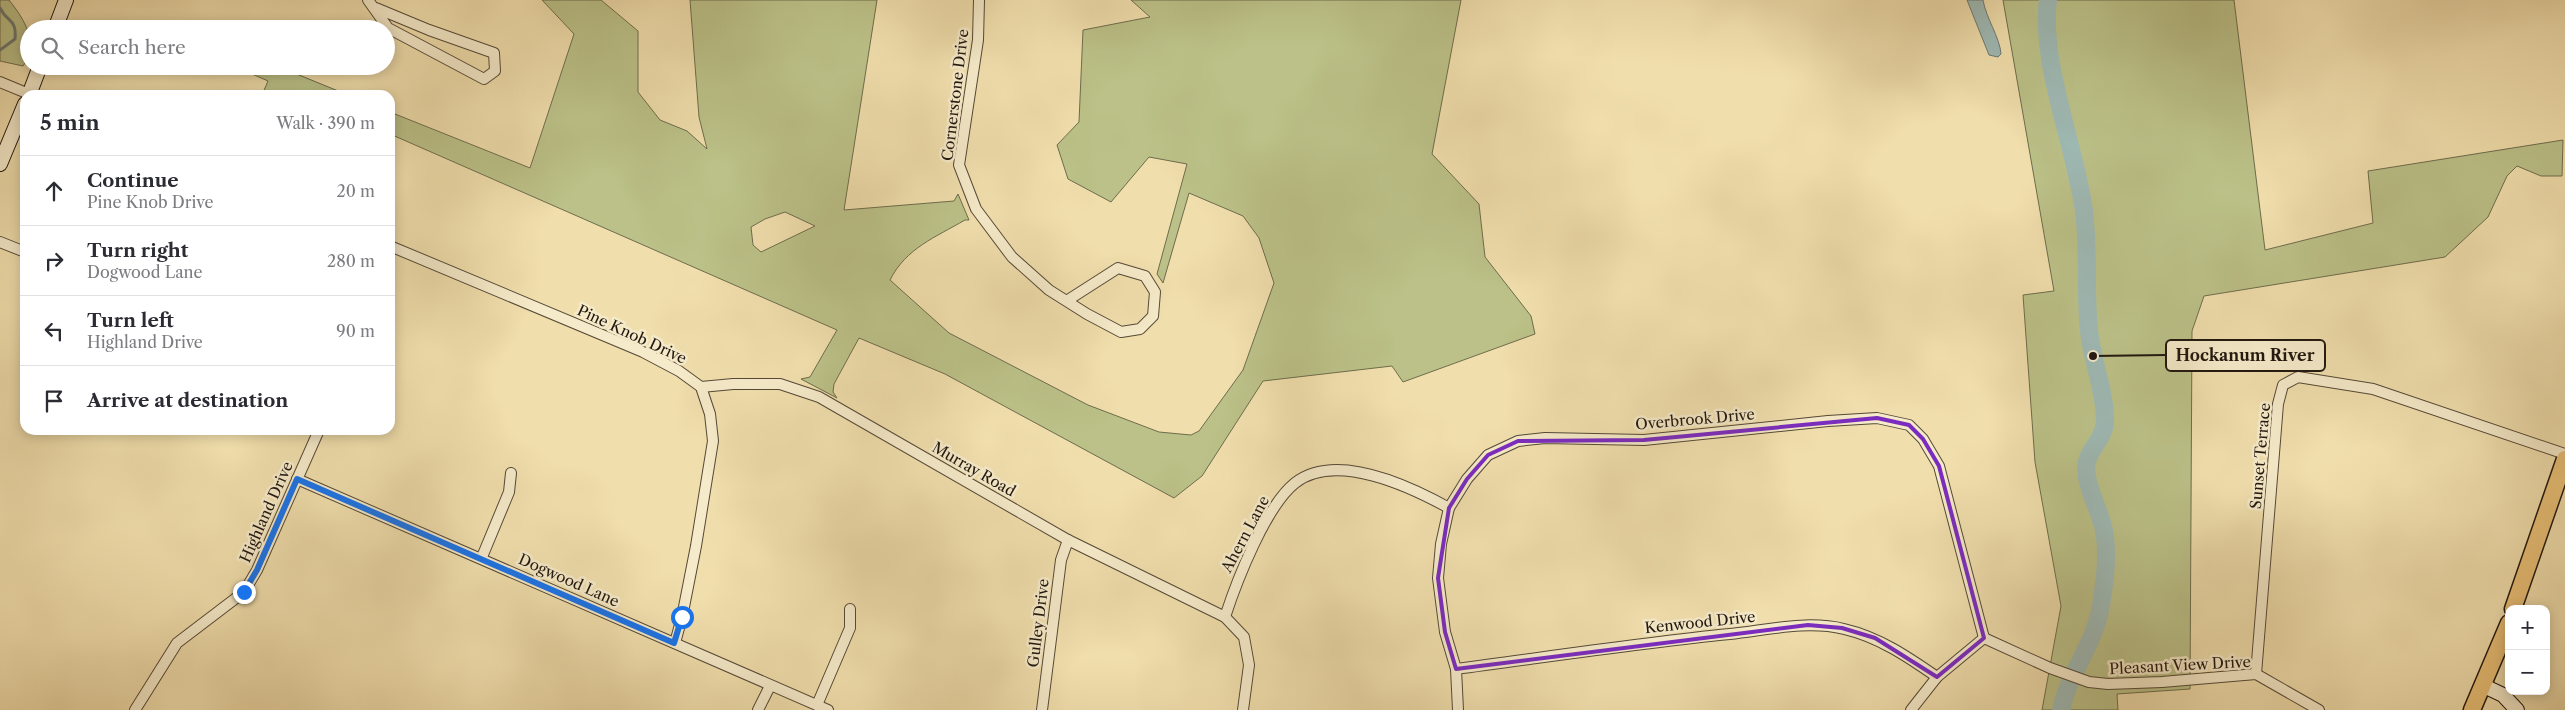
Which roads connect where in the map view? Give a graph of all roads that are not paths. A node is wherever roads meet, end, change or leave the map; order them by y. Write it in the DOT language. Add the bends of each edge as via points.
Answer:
graph roads {
  1 [pos="66,0"];
  2 [pos="368,0"];
  3 [pos="978,0"];
  4 [pos="376,8"];
  5 [pos="58,20"];
  6 [pos="383,20"];
  7 [pos="395,32"];
  8 [pos="37,75"];
  9 [pos="0,82"];
  10 [pos="31,90"];
  11 [pos="20,93"];
  12 [pos="20,117"];
  13 [pos="0,164"];
  14 [pos="0,242"];
  15 [pos="395,248"];
  16 [pos="20,250"];
  17 [pos="1068,300"];
  18 [pos="701,388"];
  19 [pos="317,435"];
  20 [pos="2565,454"];
  21 [pos="2565,459"];
  22 [pos="511,473"];
  23 [pos="297,479"];
  24 [pos="1449,508"];
  25 [pos="1068,540"];
  26 [pos="482,557"];
  27 [pos="2515,605"];
  28 [pos="850,609"];
  29 [pos="1225,617"];
  30 [pos="2505,633"];
  31 [pos="1984,638"];
  32 [pos="674,643"];
  33 [pos="1456,669"];
  34 [pos="2256,674"];
  35 [pos="1937,678"];
  36 [pos="770,686"];
  37 [pos="2484,686"];
  38 [pos="817,705"];
  39 [pos="135,710"];
  40 [pos="758,710"];
  41 [pos="828,710"];
  42 [pos="1042,710"];
  43 [pos="1243,710"];
  44 [pos="1458,710"];
  45 [pos="1911,710"];
  46 [pos="2319,710"];
  47 [pos="2472,710"];
  48 [pos="2517,710"];
  1 -- 5 [label="main road"];
  2 -- 4 [label="street"];
  3 -- 17 [label="street, Cornerstone Drive" via="978,40 959,164 976,209 1012,257 1049,290"];
  4 -- 6 [label="street"];
  4 -- 7 [label="street" via="494,53 495,71 484,79"];
  8 -- 10 [label="main road"];
  9 -- 11 [label="street"];
  12 -- 13 [label="main road"];
  14 -- 16 [label="street"];
  15 -- 18 [label="street, Pine Knob Drive" via="643,352 679,371"];
  17 -- 17 [label="street, Cornerstone Drive" via="1121,332 1140,328 1153,316 1155,292 1144,276 1118,268"];
  18 -- 25 [label="street, Murray Road" via="780,384 819,397"];
  18 -- 32 [label="street" via="710,414 713,441 696,546"];
  19 -- 23 [label="street, Highland Drive"];
  20 -- 34 [label="street, Sunset Terrace" via="2373,390 2298,377 2283,385 2278,404"];
  21 -- 27 [label="main road"];
  22 -- 26 [label="street" via="509,492"];
  23 -- 26 [label="street, Dogwood Lane"];
  23 -- 39 [label="street, Highland Drive" via="244,592 177,643"];
  24 -- 29 [label="street, Ahern Lane" via="1427,496 1358,471 1322,471 1296,482 1282,496 1262,530 1235,586"];
  24 -- 31 [label="street, Overbrook Drive" via="1467,479 1488,455 1518,441 1545,438 1644,440 1877,418 1909,425 1924,439 1939,466"];
  24 -- 33 [label="street, Overbrook Drive" via="1438,578 1445,632"];
  25 -- 29 [label="street, Murray Road"];
  25 -- 42 [label="street, Gulley Drive" via="1061,560"];
  26 -- 32 [label="street, Dogwood Lane"];
  28 -- 38 [label="street" via="850,628"];
  29 -- 43 [label="street" via="1244,637 1249,665"];
  30 -- 37 [label="main road"];
  31 -- 34 [label="street, Pleasant View Drive" via="2089,682 2108,684"];
  31 -- 35 [label="street"];
  32 -- 36 [label="street, Dogwood Lane"];
  33 -- 35 [label="street, Kenwood Drive" via="1654,642 1808,626 1842,628 1875,638"];
  33 -- 44 [label="street, Overbrook Drive"];
  34 -- 46 [label="street, Pleasant View Drive"];
  35 -- 45 [label="street"];
  36 -- 38 [label="street, Dogwood Lane"];
  36 -- 40 [label="street"];
  37 -- 47 [label="main road"];
  37 -- 48 [label="main road" via="2503,695"];
  38 -- 41 [label="street, Dogwood Lane"];
}
